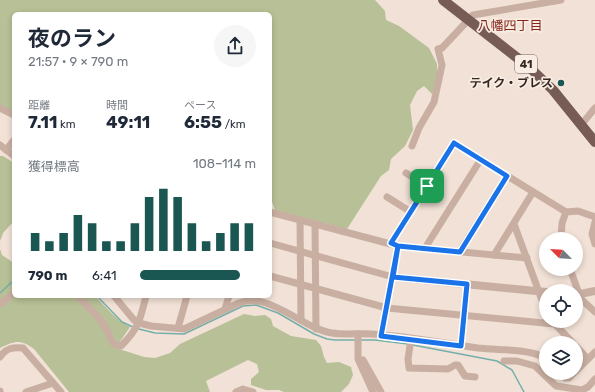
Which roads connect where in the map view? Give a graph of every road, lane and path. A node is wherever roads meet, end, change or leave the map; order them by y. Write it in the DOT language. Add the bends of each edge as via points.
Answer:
graph roads {
  1 [pos="443,0"];
  2 [pos="561,0"];
  3 [pos="468,19"];
  4 [pos="0,108"];
  5 [pos="595,108"];
  6 [pos="12,114"];
  7 [pos="581,125"];
  8 [pos="12,142"];
  9 [pos="595,142"];
  10 [pos="0,145"];
  11 [pos="412,146"];
  12 [pos="6,150"];
  13 [pos="12,154"];
  14 [pos="481,159"];
  15 [pos="406,173"];
  16 [pos="507,176"];
  17 [pos="427,186"];
  18 [pos="533,192"];
  19 [pos="387,197"];
  20 [pos="411,212"];
  21 [pos="566,212"];
  22 [pos="272,213"];
  23 [pos="595,216"];
  24 [pos="300,220"];
  25 [pos="595,222"];
  26 [pos="315,224"];
  27 [pos="514,224"];
  28 [pos="561,232"];
  29 [pos="391,243"];
  30 [pos="595,244"];
  31 [pos="272,245"];
  32 [pos="398,246"];
  33 [pos="425,248"];
  34 [pos="300,252"];
  35 [pos="460,252"];
  36 [pos="494,255"];
  37 [pos="316,256"];
  38 [pos="527,258"];
  39 [pos="272,277"];
  40 [pos="393,277"];
  41 [pos="301,284"];
  42 [pos="467,284"];
  43 [pos="539,284"];
  44 [pos="316,287"];
  45 [pos="539,291"];
  46 [pos="595,291"];
  47 [pos="583,294"];
  48 [pos="12,295"];
  49 [pos="80,298"];
  50 [pos="116,298"];
  51 [pos="145,298"];
  52 [pos="186,298"];
  53 [pos="228,298"];
  54 [pos="583,300"];
  55 [pos="0,304"];
  56 [pos="387,308"];
  57 [pos="225,310"];
  58 [pos="595,312"];
  59 [pos="464,315"];
  60 [pos="301,320"];
  61 [pos="539,321"];
  62 [pos="139,323"];
  63 [pos="178,328"];
  64 [pos="559,328"];
  65 [pos="316,329"];
  66 [pos="381,336"];
  67 [pos="566,336"];
  68 [pos="358,338"];
  69 [pos="411,343"];
  70 [pos="461,346"];
  71 [pos="595,352"];
  72 [pos="358,353"];
  73 [pos="583,354"];
  74 [pos="539,355"];
  75 [pos="0,357"];
  76 [pos="588,359"];
  77 [pos="504,361"];
  78 [pos="583,364"];
  79 [pos="475,377"];
  80 [pos="595,379"];
  81 [pos="53,383"];
  82 [pos="26,392"];
  83 [pos="60,392"];
  84 [pos="236,392"];
  85 [pos="253,392"];
  86 [pos="373,392"];
  87 [pos="381,392"];
  1 -- 3 [label="main road, 41"];
  2 -- 3 [label="street" via="473,15"];
  3 -- 7 [label="main road, 41" via="529,67 553,90"];
  3 -- 11 [label="street" via="442,48 438,49 442,65 434,102"];
  4 -- 6 [label="street"];
  5 -- 7 [label="street"];
  7 -- 9 [label="main road, 41"];
  8 -- 12 [label="street"];
  10 -- 12 [label="street"];
  12 -- 13 [label="street"];
  14 -- 16 [label="street"];
  14 -- 17 [label="street" via="454,143"];
  14 -- 33 [label="street"];
  15 -- 17 [label="street"];
  16 -- 18 [label="street"];
  16 -- 35 [label="street"];
  17 -- 20 [label="street"];
  18 -- 21 [label="street"];
  18 -- 27 [label="street"];
  19 -- 20 [label="street"];
  20 -- 29 [label="street"];
  21 -- 23 [label="street" via="578,211"];
  21 -- 28 [label="street"];
  22 -- 24 [label="street"];
  24 -- 26 [label="street"];
  24 -- 34 [label="street"];
  25 -- 30 [label="street" via="592,234"];
  26 -- 29 [label="street"];
  26 -- 37 [label="street"];
  27 -- 36 [label="street"];
  27 -- 38 [label="street"];
  29 -- 32 [label="street"];
  31 -- 34 [label="street"];
  32 -- 33 [label="street"];
  32 -- 40 [label="street"];
  33 -- 35 [label="street"];
  34 -- 37 [label="street"];
  34 -- 41 [label="street"];
  35 -- 36 [label="street"];
  36 -- 38 [label="street"];
  37 -- 40 [label="street"];
  37 -- 44 [label="street"];
  38 -- 43 [label="street"];
  39 -- 41 [label="street"];
  40 -- 42 [label="street"];
  40 -- 56 [label="street"];
  41 -- 44 [label="street"];
  41 -- 60 [label="street"];
  42 -- 45 [label="street"];
  42 -- 59 [label="street"];
  44 -- 56 [label="street"];
  44 -- 65 [label="street"];
  46 -- 47 [label="street"];
  48 -- 55 [label="street"];
  49 -- 62 [label="street" via="99,318 116,345 121,346"];
  50 -- 62 [label="street"];
  51 -- 62 [label="street"];
  52 -- 63 [label="street"];
  53 -- 57 [label="street"];
  54 -- 58 [label="street"];
  56 -- 59 [label="street"];
  56 -- 66 [label="street"];
  57 -- 60 [label="street" via="244,301 256,301"];
  57 -- 63 [label="street" via="184,329"];
  59 -- 61 [label="street"];
  59 -- 70 [label="street"];
  60 -- 65 [label="street"];
  62 -- 63 [label="street"];
  64 -- 67 [label="street"];
  65 -- 68 [label="street"];
  66 -- 68 [label="street"];
  66 -- 69 [label="street"];
  68 -- 72 [label="street"];
  69 -- 70 [label="street"];
  69 -- 79 [label="street" via="409,368 448,369 458,365 465,376"];
  70 -- 74 [label="street"];
  71 -- 76 [label="street"];
  72 -- 86 [label="street" via="358,359"];
  72 -- 87 [label="street"];
  73 -- 76 [label="street"];
  75 -- 81 [label="street" via="10,348 23,348"];
  76 -- 78 [label="street"];
  77 -- 80 [label="street" via="517,361 535,366 556,386 582,390"];
  81 -- 82 [label="street"];
  81 -- 83 [label="street"];
  84 -- 85 [label="street" via="243,389"];
}
